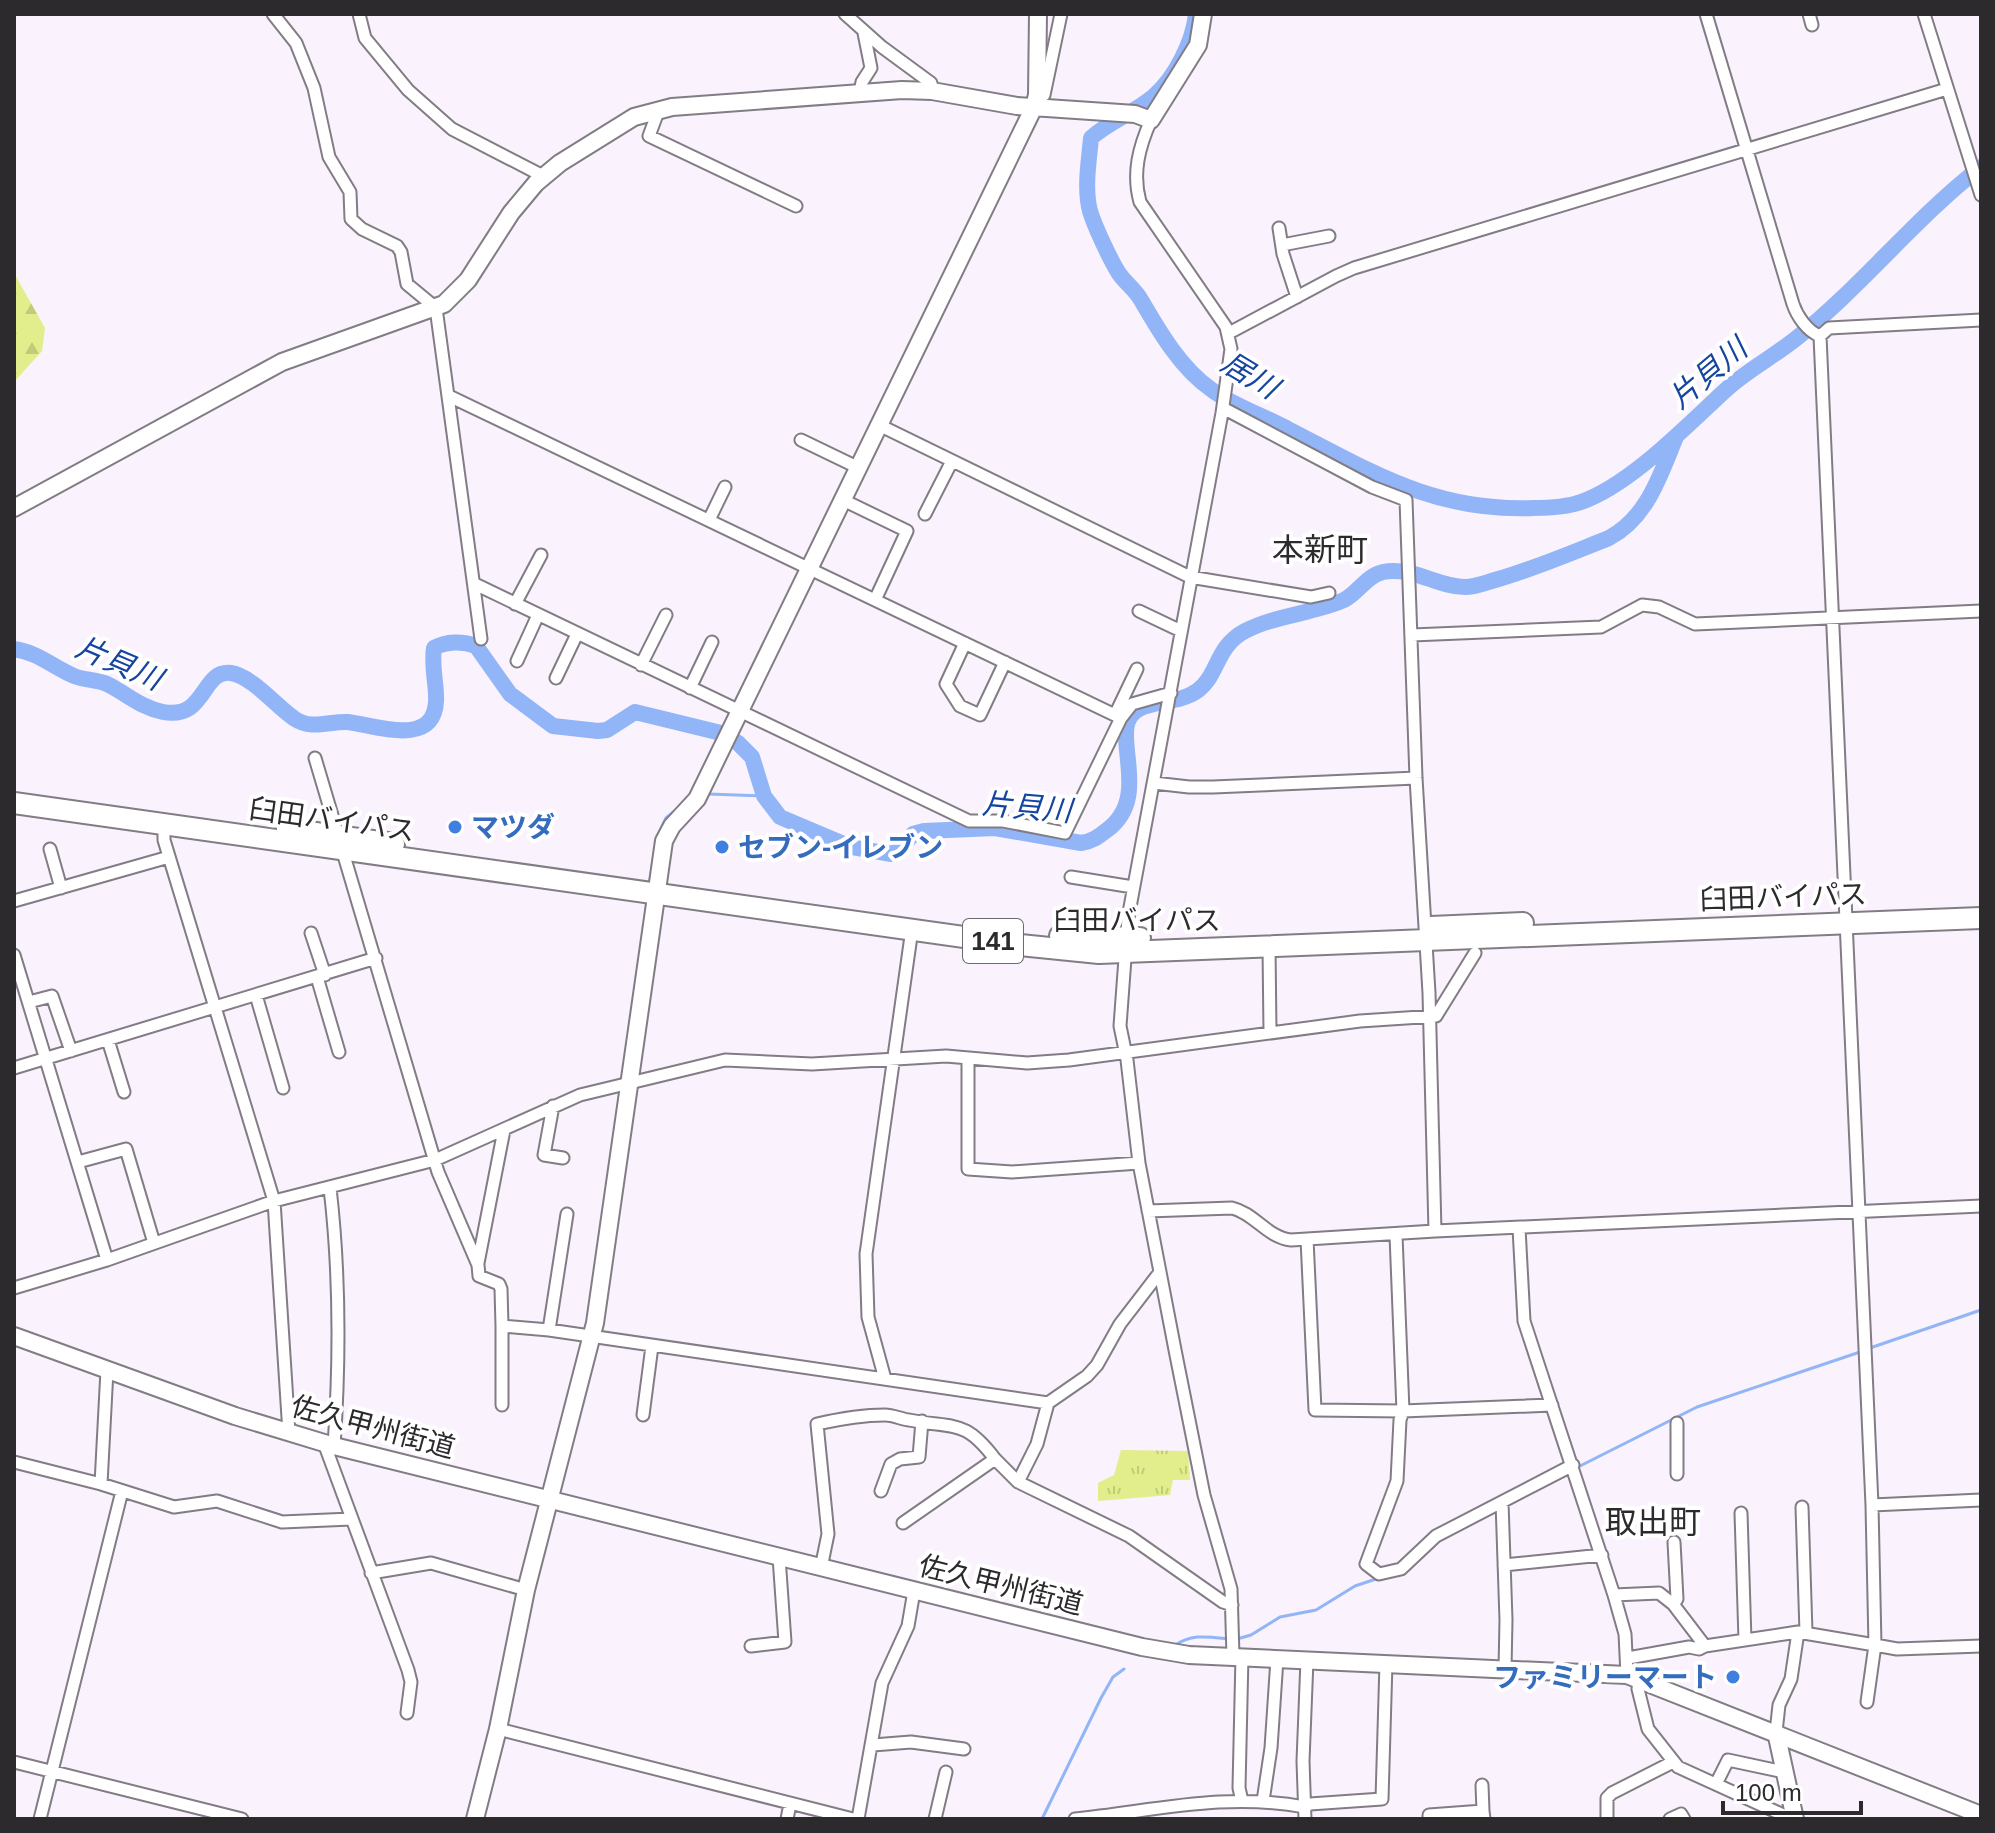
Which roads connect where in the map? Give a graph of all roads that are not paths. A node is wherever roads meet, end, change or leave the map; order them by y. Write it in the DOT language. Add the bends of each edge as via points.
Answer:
graph roads {
  1 [pos="273,14"];
  2 [pos="359,14"];
  3 [pos="845,14"];
  4 [pos="1038,14"];
  5 [pos="1061,14"];
  6 [pos="1203,14"];
  7 [pos="1706,14"];
  8 [pos="1924,14"];
  9 [pos="864,32"];
  10 [pos="1947,89"];
  11 [pos="932,91"];
  12 [pos="860,92"];
  13 [pos="1035,102"];
  14 [pos="659,109"];
  15 [pos="1136,115"];
  16 [pos="1747,151"];
  17 [pos="543,176"];
  18 [pos="1981,195"];
  19 [pos="796,206"];
  20 [pos="1279,228"];
  21 [pos="1329,236"];
  22 [pos="1282,245"];
  23 [pos="1297,297"];
  24 [pos="436,308"];
  25 [pos="1981,320"];
  26 [pos="1229,333"];
  27 [pos="1817,335"];
  28 [pos="449,396"];
  29 [pos="1224,401"];
  30 [pos="879,425"];
  31 [pos="801,440"];
  32 [pos="952,461"];
  33 [pos="859,468"];
  34 [pos="725,487"];
  35 [pos="843,500"];
  36 [pos="14,508"];
  37 [pos="925,514"];
  38 [pos="709,520"];
  39 [pos="541,555"];
  40 [pos="810,569"];
  41 [pos="1190,577"];
  42 [pos="475,584"];
  43 [pos="1329,593"];
  44 [pos="875,600"];
  45 [pos="515,604"];
  46 [pos="1139,611"];
  47 [pos="1981,611"];
  48 [pos="538,615"];
  49 [pos="666,615"];
  50 [pos="1832,617"];
  51 [pos="1181,631"];
  52 [pos="577,634"];
  53 [pos="1412,635"];
  54 [pos="481,639"];
  55 [pos="712,642"];
  56 [pos="965,643"];
  57 [pos="517,661"];
  58 [pos="1005,662"];
  59 [pos="641,665"];
  60 [pos="1137,669"];
  61 [pos="556,678"];
  62 [pos="690,688"];
  63 [pos="1170,694"];
  64 [pos="740,712"];
  65 [pos="1118,716"];
  66 [pos="315,758"];
  67 [pos="1416,778"];
  68 [pos="1154,783"];
  69 [pos="14,790"];
  70 [pos="14,803"];
  71 [pos="164,824"];
  72 [pos="341,843"];
  73 [pos="50,849"];
  74 [pos="169,857"];
  75 [pos="1071,877"];
  76 [pos="657,886"];
  77 [pos="1133,887"];
  78 [pos="61,888"];
  79 [pos="14,901"];
  80 [pos="1981,904"];
  81 [pos="1844,916"];
  82 [pos="1981,918"];
  83 [pos="912,929"];
  84 [pos="311,933"];
  85 [pos="1426,934"];
  86 [pos="1124,946"];
  87 [pos="1269,947"];
  88 [pos="1475,953"];
  89 [pos="14,955"];
  90 [pos="376,958"];
  91 [pos="321,976"];
  92 [pos="256,995"];
  93 [pos="29,1002"];
  94 [pos="215,1008"];
  95 [pos="1428,1017"];
  96 [pos="1270,1032"];
  97 [pos="108,1040"];
  98 [pos="1125,1050"];
  99 [pos="71,1051"];
  100 [pos="339,1052"];
  101 [pos="46,1058"];
  102 [pos="892,1059"];
  103 [pos="968,1059"];
  104 [pos="14,1068"];
  105 [pos="629,1084"];
  106 [pos="283,1088"];
  107 [pos="124,1092"];
  108 [pos="553,1106"];
  109 [pos="504,1130"];
  110 [pos="563,1158"];
  111 [pos="435,1160"];
  112 [pos="78,1162"];
  113 [pos="1139,1163"];
  114 [pos="330,1188"];
  115 [pos="274,1201"];
  116 [pos="1981,1206"];
  117 [pos="1148,1211"];
  118 [pos="1857,1212"];
  119 [pos="567,1214"];
  120 [pos="1519,1228"];
  121 [pos="1435,1231"];
  122 [pos="1396,1235"];
  123 [pos="1307,1239"];
  124 [pos="154,1243"];
  125 [pos="107,1260"];
  126 [pos="478,1265"];
  127 [pos="1160,1272"];
  128 [pos="14,1288"];
  129 [pos="502,1326"];
  130 [pos="549,1330"];
  131 [pos="14,1336"];
  132 [pos="591,1338"];
  133 [pos="652,1346"];
  134 [pos="107,1370"];
  135 [pos="885,1379"];
  136 [pos="1048,1403"];
  137 [pos="502,1405"];
  138 [pos="1552,1405"];
  139 [pos="1403,1411"];
  140 [pos="643,1415"];
  141 [pos="922,1421"];
  142 [pos="1677,1423"];
  143 [pos="289,1433"];
  144 [pos="329,1444"];
  145 [pos="995,1459"];
  146 [pos="14,1462"];
  147 [pos="1574,1468"];
  148 [pos="1677,1474"];
  149 [pos="1018,1482"];
  150 [pos="101,1484"];
  151 [pos="122,1491"];
  152 [pos="881,1491"];
  153 [pos="548,1500"];
  154 [pos="1981,1500"];
  155 [pos="1502,1504"];
  156 [pos="1872,1505"];
  157 [pos="1802,1507"];
  158 [pos="1741,1513"];
  159 [pos="351,1519"];
  160 [pos="903,1523"];
  161 [pos="1674,1542"];
  162 [pos="1602,1555"];
  163 [pos="779,1557"];
  164 [pos="1504,1565"];
  165 [pos="821,1568"];
  166 [pos="371,1573"];
  167 [pos="526,1590"];
  168 [pos="914,1591"];
  169 [pos="1614,1595"];
  170 [pos="1673,1604"];
  171 [pos="1232,1605"];
  172 [pos="1802,1632"];
  173 [pos="1745,1640"];
  174 [pos="1875,1645"];
  175 [pos="751,1646"];
  176 [pos="1705,1646"];
  177 [pos="1981,1646"];
  178 [pos="1238,1656"];
  179 [pos="1277,1659"];
  180 [pos="1307,1660"];
  181 [pos="1386,1663"];
  182 [pos="1505,1669"];
  183 [pos="1631,1671"];
  184 [pos="1865,1695"];
  185 [pos="407,1713"];
  186 [pos="498,1729"];
  187 [pos="1776,1732"];
  188 [pos="873,1745"];
  189 [pos="964,1749"];
  190 [pos="14,1762"];
  191 [pos="1673,1762"];
  192 [pos="51,1772"];
  193 [pos="946,1772"];
  194 [pos="1784,1772"];
  195 [pos="1716,1784"];
  196 [pos="1482,1785"];
  197 [pos="1242,1801"];
  198 [pos="1263,1801"];
  199 [pos="790,1804"];
  200 [pos="1305,1813"];
  201 [pos="1484,1815"];
  202 [pos="1981,1815"];
  203 [pos="40,1819"];
  204 [pos="242,1819"];
  205 [pos="475,1819"];
  206 [pos="787,1819"];
  207 [pos="856,1819"];
  208 [pos="935,1819"];
  209 [pos="1075,1819"];
  210 [pos="1429,1819"];
  211 [pos="1607,1819"];
  212 [pos="1670,1819"];
  213 [pos="1684,1819"];
  214 [pos="1794,1819"];
  1 -- 24 [label="street" via="296,43 314,88 329,157 350,192 351,219 397,246 407,284"];
  2 -- 17 [label="street" via="365,38 408,90 452,129"];
  3 -- 9 [label="street"];
  4 -- 13 [label="street"];
  5 -- 13 [label="street" via="1044,95"];
  6 -- 15 [label="street" via="1198,45"];
  7 -- 16 [label="street"];
  8 -- 10 [label="street"];
  9 -- 11 [label="street" via="931,83"];
  9 -- 12 [label="street" via="871,68"];
  10 -- 16 [label="street"];
  10 -- 18 [label="street"];
  11 -- 12 [label="street"];
  11 -- 13 [label="street" via="993,103"];
  12 -- 14 [label="street"];
  13 -- 15 [label="street"];
  13 -- 30 [label="street"];
  14 -- 17 [label="street" via="611,130"];
  14 -- 19 [label="street" via="649,136"];
  15 -- 26 [label="street" via="1140,202"];
  16 -- 23 [label="street" via="1354,268"];
  16 -- 27 [label="street" via="1793,304"];
  17 -- 24 [label="street" via="511,213 460,291"];
  20 -- 22 [label="street"];
  21 -- 22 [label="street"];
  22 -- 23 [label="street"];
  23 -- 26 [label="street"];
  24 -- 28 [label="street"];
  24 -- 36 [label="street" via="282,362"];
  25 -- 27 [label="street" via="1829,328"];
  26 -- 29 [label="street"];
  27 -- 50 [label="street"];
  28 -- 38 [label="street"];
  28 -- 42 [label="street"];
  29 -- 41 [label="street"];
  29 -- 53 [label="street" via="1372,487 1406,500"];
  30 -- 32 [label="street"];
  30 -- 33 [label="street"];
  31 -- 33 [label="street"];
  32 -- 37 [label="street"];
  32 -- 41 [label="street"];
  33 -- 35 [label="street"];
  34 -- 38 [label="street"];
  35 -- 40 [label="street"];
  35 -- 44 [label="street" via="907,531"];
  38 -- 40 [label="street"];
  39 -- 45 [label="street"];
  40 -- 44 [label="street"];
  40 -- 64 [label="street"];
  41 -- 43 [label="street" via="1311,597"];
  41 -- 51 [label="street"];
  42 -- 45 [label="street"];
  42 -- 54 [label="street"];
  44 -- 56 [label="street"];
  45 -- 48 [label="street"];
  46 -- 51 [label="street"];
  47 -- 50 [label="street"];
  48 -- 52 [label="street"];
  48 -- 57 [label="street"];
  49 -- 59 [label="street"];
  50 -- 53 [label="street" via="1695,624 1642,605 1601,627"];
  50 -- 81 [label="street"];
  51 -- 63 [label="street"];
  52 -- 59 [label="street"];
  52 -- 61 [label="street"];
  53 -- 67 [label="street"];
  55 -- 62 [label="street"];
  56 -- 58 [label="street"];
  56 -- 58 [label="street" via="946,684 960,706 980,715"];
  58 -- 65 [label="street"];
  59 -- 62 [label="street"];
  60 -- 65 [label="street"];
  62 -- 64 [label="street"];
  63 -- 65 [label="street" via="1132,704"];
  63 -- 68 [label="street"];
  64 -- 65 [label="street" via="969,821 1003,821 1065,833"];
  64 -- 76 [label="street" via="697,799 667,835"];
  66 -- 72 [label="street"];
  67 -- 68 [label="street" via="1213,787"];
  67 -- 85 [label="street"];
  68 -- 77 [label="street"];
  69 -- 72 [label="highway, 臼田バイパス / 141"];
  70 -- 71 [label="highway, 臼田バイパス / 141"];
  71 -- 72 [label="highway, 臼田バイパス / 141"];
  71 -- 74 [label="street"];
  72 -- 76 [label="highway, 臼田バイパス / 141"];
  72 -- 90 [label="street"];
  73 -- 78 [label="street"];
  74 -- 78 [label="street"];
  74 -- 94 [label="street"];
  75 -- 77 [label="street"];
  76 -- 83 [label="highway, 臼田バイパス / 141"];
  76 -- 86 [label="highway, 臼田バイパス / 141"];
  76 -- 105 [label="street"];
  77 -- 86 [label="street"];
  78 -- 79 [label="street"];
  80 -- 81 [label="highway, 臼田バイパス / 141"];
  81 -- 82 [label="highway, 臼田バイパス / 141"];
  81 -- 85 [label="highway, 臼田バイパス / 141"];
  81 -- 118 [label="street"];
  83 -- 86 [label="highway, 臼田バイパス / 141" via="1073,951"];
  83 -- 102 [label="street"];
  84 -- 91 [label="street"];
  85 -- 86 [label="highway, 臼田バイパス / 141"];
  85 -- 87 [label="highway, 臼田バイパス / 141"];
  85 -- 95 [label="street"];
  86 -- 87 [label="highway, 臼田バイパス / 141"];
  86 -- 98 [label="street" via="1120,1026"];
  87 -- 96 [label="street"];
  88 -- 95 [label="street" via="1439,1013"];
  89 -- 93 [label="street"];
  90 -- 91 [label="street"];
  90 -- 111 [label="street"];
  91 -- 92 [label="street"];
  91 -- 100 [label="street"];
  92 -- 94 [label="street"];
  92 -- 106 [label="street"];
  93 -- 99 [label="street" via="52,996"];
  93 -- 101 [label="street"];
  94 -- 97 [label="street"];
  94 -- 115 [label="street"];
  95 -- 96 [label="street"];
  95 -- 121 [label="street"];
  96 -- 98 [label="street"];
  97 -- 99 [label="street"];
  97 -- 107 [label="street"];
  98 -- 103 [label="street" via="1027,1063"];
  98 -- 113 [label="street"];
  99 -- 101 [label="street"];
  101 -- 104 [label="street"];
  101 -- 112 [label="street"];
  102 -- 103 [label="street"];
  102 -- 105 [label="street" via="824,1064 725,1060"];
  102 -- 135 [label="street" via="866,1265 868,1317"];
  103 -- 113 [label="street" via="968,1169 1012,1172"];
  105 -- 108 [label="street"];
  105 -- 132 [label="street"];
  108 -- 109 [label="street"];
  108 -- 110 [label="street" via="544,1155"];
  109 -- 111 [label="street"];
  109 -- 126 [label="street"];
  111 -- 114 [label="street"];
  111 -- 126 [label="street"];
  112 -- 124 [label="street" via="126,1149"];
  112 -- 125 [label="street"];
  113 -- 117 [label="street"];
  114 -- 115 [label="street"];
  114 -- 144 [label="street" via="340,1348"];
  115 -- 124 [label="street"];
  115 -- 143 [label="street"];
  116 -- 118 [label="street"];
  117 -- 123 [label="street" via="1232,1208 1285,1240"];
  117 -- 127 [label="street"];
  118 -- 120 [label="street"];
  118 -- 156 [label="street"];
  119 -- 130 [label="street"];
  120 -- 121 [label="street"];
  120 -- 138 [label="street" via="1524,1321"];
  121 -- 122 [label="street"];
  122 -- 123 [label="street"];
  122 -- 139 [label="street"];
  123 -- 139 [label="street" via="1315,1410"];
  124 -- 125 [label="street"];
  125 -- 128 [label="street"];
  126 -- 129 [label="street" via="479,1276 501,1289"];
  127 -- 136 [label="street" via="1097,1365"];
  127 -- 171 [label="street" via="1204,1495"];
  129 -- 130 [label="street"];
  129 -- 137 [label="street"];
  130 -- 132 [label="street"];
  131 -- 134 [label="street, 佐久甲州街道"];
  132 -- 133 [label="street"];
  132 -- 153 [label="street"];
  133 -- 135 [label="street"];
  133 -- 140 [label="street"];
  134 -- 143 [label="street, 佐久甲州街道"];
  134 -- 150 [label="street"];
  135 -- 136 [label="street"];
  136 -- 149 [label="street" via="1037,1444"];
  138 -- 139 [label="street"];
  138 -- 147 [label="street"];
  139 -- 155 [label="street" via="1397,1481 1364,1570 1379,1574 1401,1569 1436,1536"];
  141 -- 145 [label="street" via="957,1426 981,1440"];
  141 -- 152 [label="street" via="919,1457 891,1464"];
  141 -- 165 [label="street" via="888,1415 817,1424 828,1534"];
  142 -- 148 [label="street"];
  143 -- 144 [label="street, 佐久甲州街道"];
  144 -- 153 [label="street, 佐久甲州街道"];
  144 -- 159 [label="street"];
  145 -- 149 [label="street"];
  145 -- 160 [label="street"];
  146 -- 150 [label="street"];
  147 -- 155 [label="street"];
  147 -- 162 [label="street"];
  149 -- 171 [label="street" via="1129,1536"];
  150 -- 151 [label="street"];
  151 -- 159 [label="street" via="174,1507 217,1501 282,1522"];
  151 -- 192 [label="street"];
  153 -- 163 [label="street, 佐久甲州街道"];
  153 -- 167 [label="street"];
  154 -- 156 [label="street"];
  155 -- 164 [label="street"];
  156 -- 174 [label="street"];
  157 -- 172 [label="street"];
  158 -- 173 [label="street"];
  159 -- 166 [label="street"];
  161 -- 170 [label="street"];
  162 -- 164 [label="street"];
  162 -- 169 [label="street"];
  163 -- 165 [label="street, 佐久甲州街道"];
  163 -- 175 [label="street" via="785,1642"];
  164 -- 182 [label="street"];
  165 -- 168 [label="street, 佐久甲州街道"];
  166 -- 167 [label="street" via="431,1563"];
  166 -- 185 [label="street" via="411,1682"];
  167 -- 186 [label="street"];
  168 -- 178 [label="street, 佐久甲州街道" via="1142,1647"];
  168 -- 188 [label="street" via="908,1626 882,1683"];
  169 -- 170 [label="street" via="1659,1593"];
  169 -- 183 [label="street"];
  170 -- 176 [label="street"];
  171 -- 178 [label="street"];
  172 -- 173 [label="street"];
  172 -- 174 [label="street"];
  172 -- 187 [label="street"];
  173 -- 176 [label="street"];
  174 -- 177 [label="street"];
  174 -- 184 [label="street"];
  176 -- 183 [label="street" via="1689,1647"];
  178 -- 179 [label="street, 佐久甲州街道"];
  178 -- 197 [label="street"];
  179 -- 180 [label="street, 佐久甲州街道"];
  179 -- 198 [label="street"];
  180 -- 181 [label="street, 佐久甲州街道"];
  180 -- 200 [label="street"];
  181 -- 182 [label="street, 佐久甲州街道"];
  181 -- 200 [label="street" via="1382,1799 1310,1804"];
  182 -- 183 [label="street, 佐久甲州街道"];
  183 -- 187 [label="street, 佐久甲州街道"];
  183 -- 191 [label="street" via="1648,1729"];
  186 -- 199 [label="street"];
  186 -- 205 [label="street"];
  187 -- 194 [label="street"];
  187 -- 202 [label="street, 佐久甲州街道"];
  188 -- 189 [label="street" via="911,1742"];
  188 -- 207 [label="street"];
  190 -- 192 [label="street"];
  191 -- 195 [label="street"];
  191 -- 211 [label="street" via="1612,1793"];
  192 -- 203 [label="street"];
  192 -- 204 [label="street"];
  193 -- 208 [label="street"];
  194 -- 195 [label="street" via="1728,1760"];
  194 -- 214 [label="street"];
  195 -- 214 [label="street"];
  196 -- 201 [label="street"];
  197 -- 198 [label="street"];
  197 -- 209 [label="street" via="1202,1801"];
  198 -- 200 [label="street"];
  199 -- 206 [label="street"];
  199 -- 207 [label="street"];
  201 -- 210 [label="street"];
  212 -- 213 [label="street" via="1681,1814"];
}
